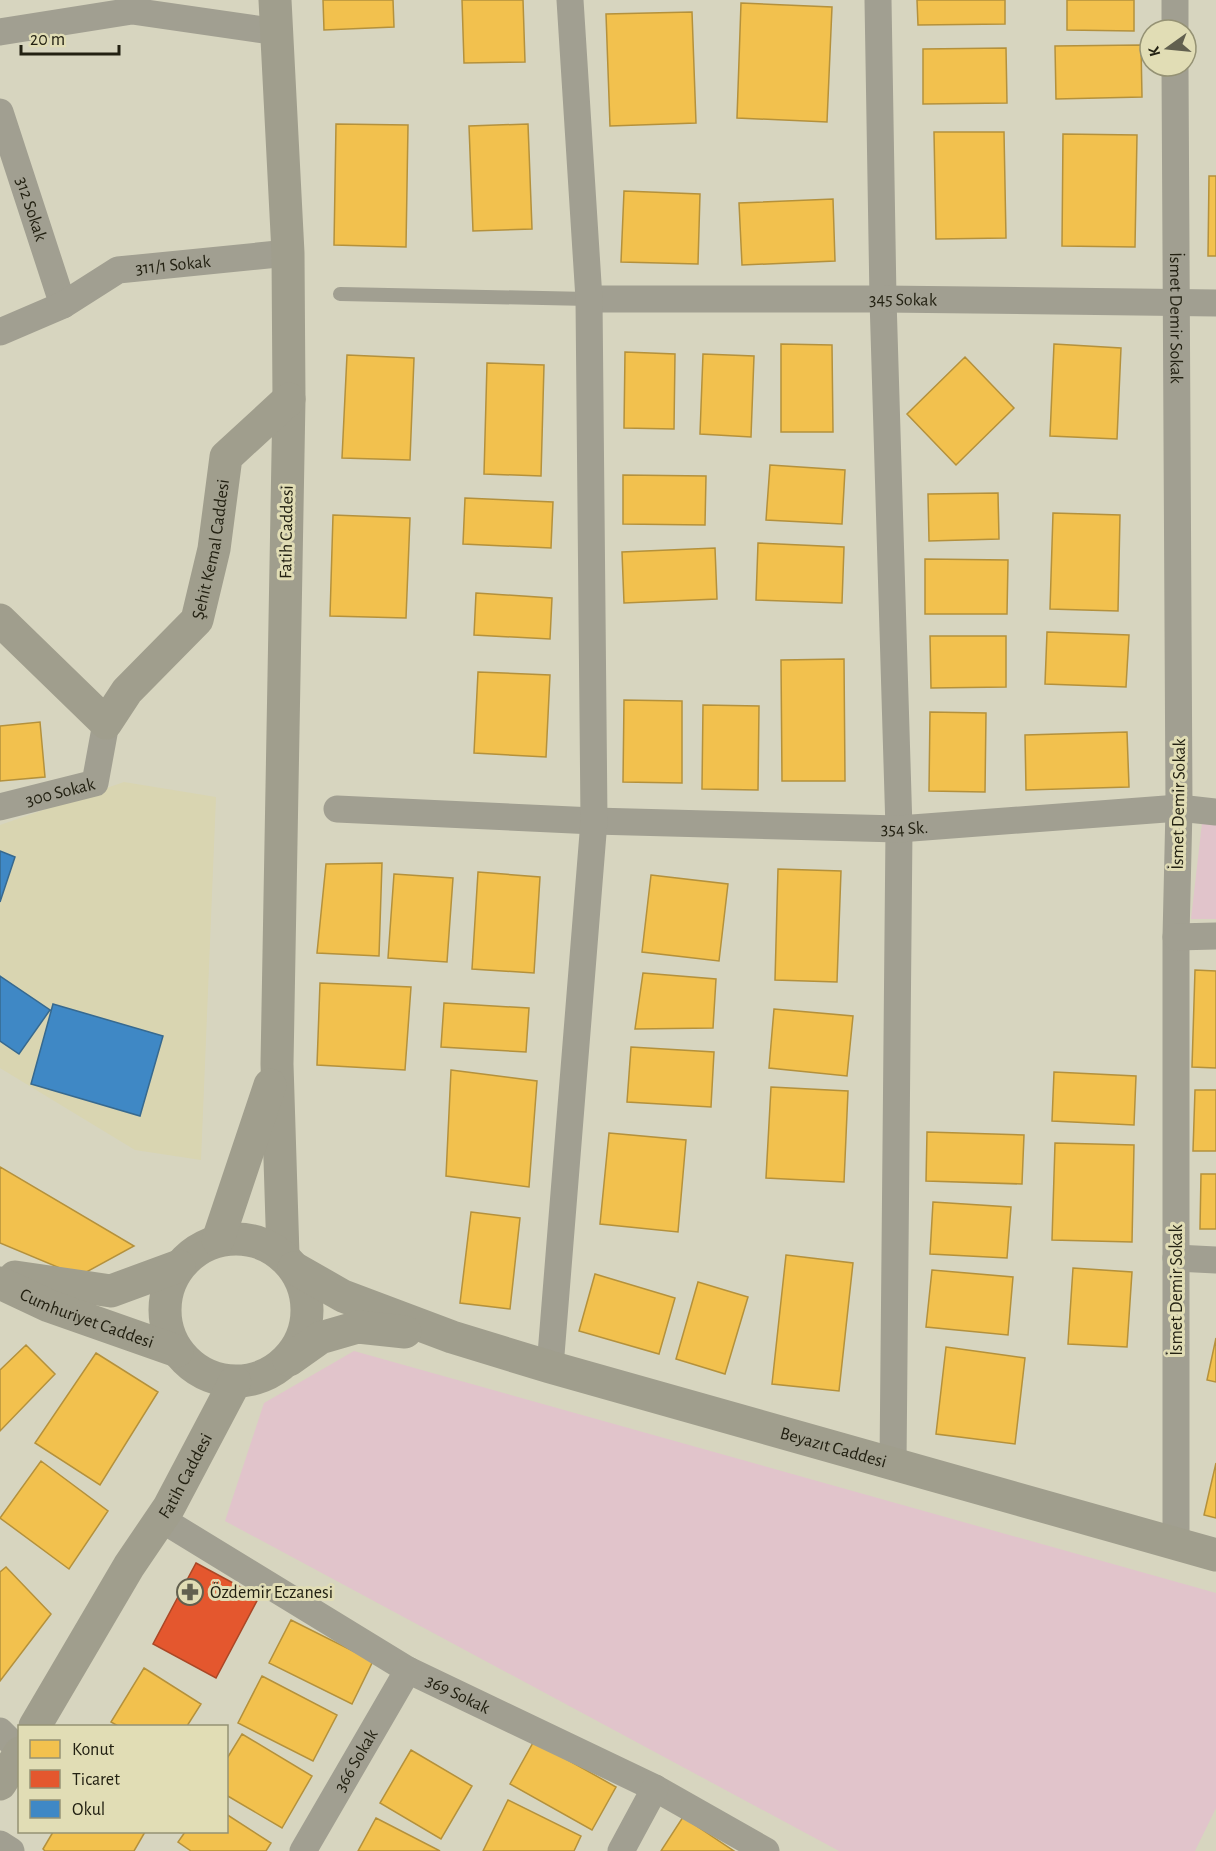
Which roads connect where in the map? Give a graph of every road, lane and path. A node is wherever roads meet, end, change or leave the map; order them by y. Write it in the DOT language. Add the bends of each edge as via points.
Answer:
graph roads {
  1 [pos="275,0"];
  2 [pos="570,0"];
  3 [pos="878,0"];
  4 [pos="1175,0"];
  5 [pos="130,5"];
  6 [pos="1175,18"];
  7 [pos="0,32"];
  8 [pos="278,32"];
  9 [pos="1175,78"];
  10 [pos="0,112"];
  11 [pos="288,253"];
  12 [pos="340,294"];
  13 [pos="589,299"];
  14 [pos="883,299"];
  15 [pos="1216,303"];
  16 [pos="1176,304"];
  17 [pos="63,305"];
  18 [pos="0,332"];
  19 [pos="289,399"];
  20 [pos="0,620"];
  21 [pos="106,723"];
  22 [pos="0,807"];
  23 [pos="1179,808"];
  24 [pos="337,809"];
  25 [pos="1216,812"];
  26 [pos="594,821"];
  27 [pos="899,829"];
  28 [pos="1216,936"];
  29 [pos="1176,938"];
  30 [pos="277,1064"];
  31 [pos="218,1240"];
  32 [pos="1176,1258"];
  33 [pos="1216,1260"];
  34 [pos="288,1262"];
  35 [pos="178,1266"];
  36 [pos="0,1273"];
  37 [pos="0,1283"];
  38 [pos="452,1337"];
  39 [pos="177,1351"];
  40 [pos="281,1366"];
  41 [pos="550,1367"];
  42 [pos="222,1379"];
  43 [pos="893,1464"];
  44 [pos="161,1519"];
  45 [pos="1176,1543"];
  46 [pos="1216,1555"];
  47 [pos="129,1566"];
  48 [pos="408,1670"];
  49 [pos="36,1725"];
  50 [pos="0,1731"];
  51 [pos="18,1750"];
  52 [pos="18,1755"];
  53 [pos="0,1784"];
  54 [pos="655,1788"];
  55 [pos="0,1844"];
  56 [pos="11,1851"];
  57 [pos="303,1851"];
  58 [pos="621,1851"];
  59 [pos="766,1851"];
  1 -- 8 [label="street, Fatih Caddesi"];
  2 -- 13 [label="street"];
  3 -- 14 [label="street"];
  4 -- 6 [label="street"];
  5 -- 7 [label="street"];
  5 -- 8 [label="street"];
  8 -- 11 [label="street, Fatih Caddesi"];
  9 -- 16 [label="street, İsmet Demir Sokak"];
  10 -- 17 [label="street, 312 Sokak"];
  11 -- 17 [label="street, 311/1 Sokak" via="118,270"];
  11 -- 19 [label="street, Fatih Caddesi"];
  12 -- 13 [label="lane"];
  13 -- 14 [label="street, 345 Sokak"];
  13 -- 26 [label="street"];
  14 -- 16 [label="street, 345 Sokak"];
  14 -- 27 [label="street"];
  15 -- 16 [label="street, 345 Sokak"];
  16 -- 23 [label="street, İsmet Demir Sokak"];
  17 -- 18 [label="street, 311/1 Sokak"];
  19 -- 21 [label="street, Şehit Kemal Caddesi" via="226,457 214,549 197,620 128,691"];
  19 -- 30 [label="street, Fatih Caddesi"];
  20 -- 21 [label="street"];
  21 -- 22 [label="street, 300 Sokak" via="95,783"];
  23 -- 25 [label="street, 354 Sk."];
  23 -- 27 [label="street, 354 Sk."];
  23 -- 29 [label="street, İsmet Demir Sokak"];
  24 -- 26 [label="street, 354 Sk."];
  26 -- 27 [label="street, 354 Sk."];
  26 -- 41 [label="street"];
  27 -- 43 [label="street"];
  28 -- 29 [label="street"];
  29 -- 32 [label="street, İsmet Demir Sokak"];
  30 -- 31 [label="street, Fatih Caddesi"];
  30 -- 34 [label="street, Fatih Caddesi"];
  31 -- 34 [label="street" via="241,1238 263,1243"];
  31 -- 35 [label="street" via="196,1250"];
  32 -- 33 [label="street"];
  32 -- 45 [label="street, İsmet Demir Sokak"];
  34 -- 38 [label="street" via="343,1296"];
  34 -- 40 [label="street, Fatih Caddesi" via="303,1283 306,1325 297,1348"];
  35 -- 36 [label="street, Cumhuriyet Caddesi" via="111,1291"];
  35 -- 39 [label="street" via="167,1288 164,1311"];
  37 -- 39 [label="street, Cumhuriyet Caddesi" via="49,1306"];
  38 -- 40 [label="street" via="358,1328 320,1338"];
  38 -- 41 [label="street, Beyazıt Caddesi"];
  39 -- 42 [label="street" via="192,1367"];
  40 -- 42 [label="street, Fatih Caddesi" via="259,1378"];
  41 -- 43 [label="street, Beyazıt Caddesi"];
  42 -- 44 [label="street, Fatih Caddesi"];
  42 -- 47 [label="street, Fatih Caddesi"];
  43 -- 45 [label="street, Beyazıt Caddesi"];
  44 -- 47 [label="street, Fatih Caddesi"];
  44 -- 48 [label="street, 369 Sokak"];
  45 -- 46 [label="street, Beyazıt Caddesi"];
  47 -- 49 [label="street, Fatih Caddesi"];
  48 -- 54 [label="street, 369 Sokak"];
  48 -- 57 [label="street, 366 Sokak"];
  50 -- 51 [label="street"];
  52 -- 53 [label="street"];
  54 -- 58 [label="street"];
  54 -- 59 [label="street, 369 Sokak"];
  55 -- 56 [label="street"];
}
